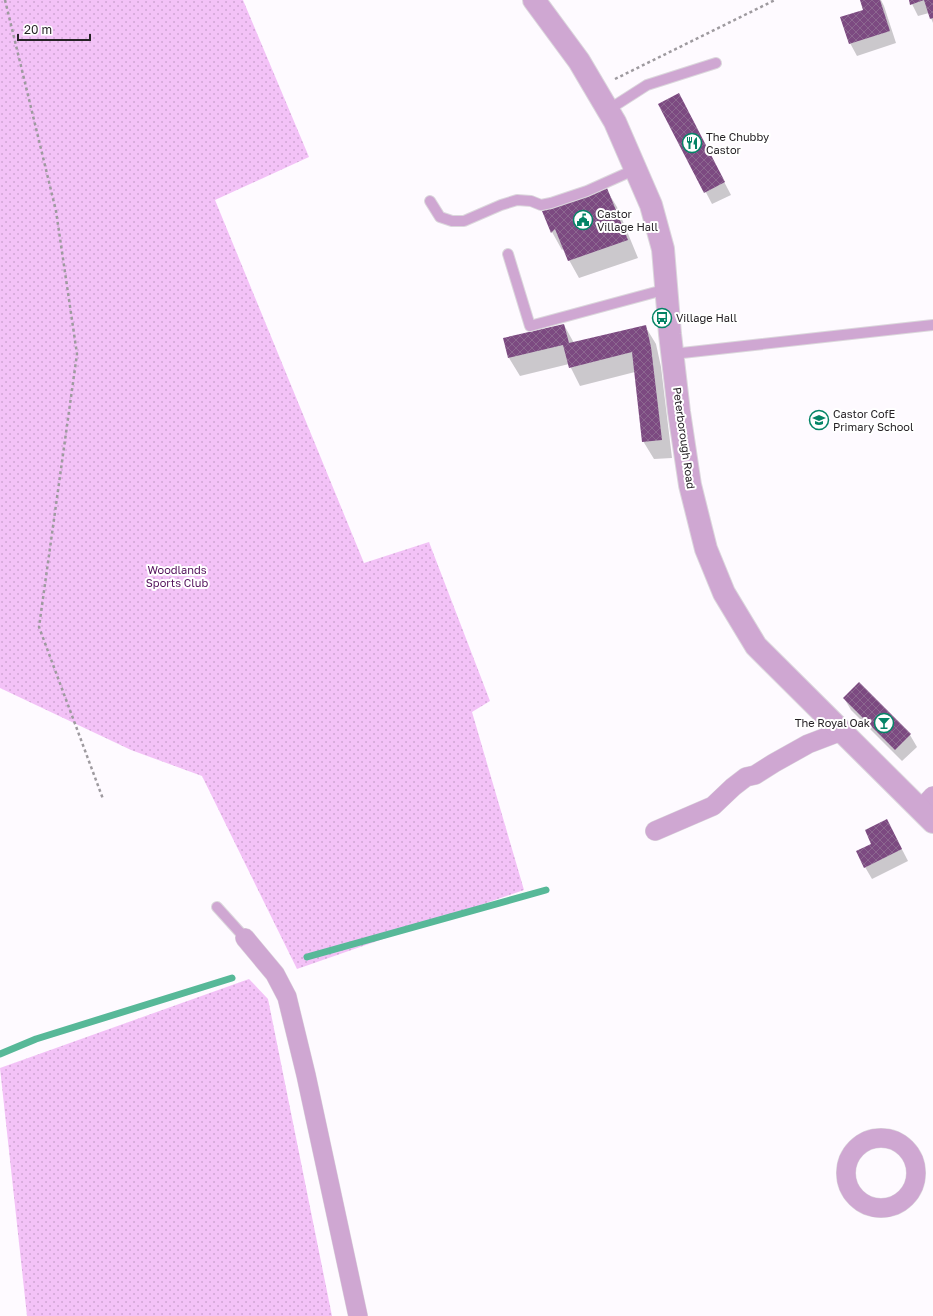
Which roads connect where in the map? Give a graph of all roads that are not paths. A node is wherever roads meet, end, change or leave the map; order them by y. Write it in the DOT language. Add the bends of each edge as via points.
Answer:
graph roads {
  1 [pos="534,0"];
  2 [pos="716,63"];
  3 [pos="608,110"];
  4 [pos="636,169"];
  5 [pos="430,201"];
  6 [pos="508,254"];
  7 [pos="667,290"];
  8 [pos="933,324"];
  9 [pos="673,354"];
  10 [pos="842,731"];
  11 [pos="929,809"];
  12 [pos="655,831"];
  13 [pos="217,907"];
  14 [pos="245,938"];
  15 [pos="358,1316"];
  1 -- 3 [label="street, Peterborough Road" via="579,61"];
  2 -- 3 [label="lane" via="647,85"];
  3 -- 4 [label="street, Peterborough Road"];
  4 -- 5 [label="lane" via="587,191 551,203 541,205 517,200 464,221 440,217"];
  4 -- 7 [label="street, Peterborough Road" via="651,205 663,249"];
  6 -- 7 [label="lane" via="530,326"];
  7 -- 9 [label="street, Peterborough Road"];
  8 -- 9 [label="lane"];
  9 -- 10 [label="street, Peterborough Road" via="690,485 706,549 724,593 756,646"];
  10 -- 11 [label="street, Peterborough Road"];
  10 -- 12 [label="street" via="808,744 756,775 746,777 713,806"];
  13 -- 14 [label="lane"];
  14 -- 15 [label="street" via="275,974 287,997"];
}
